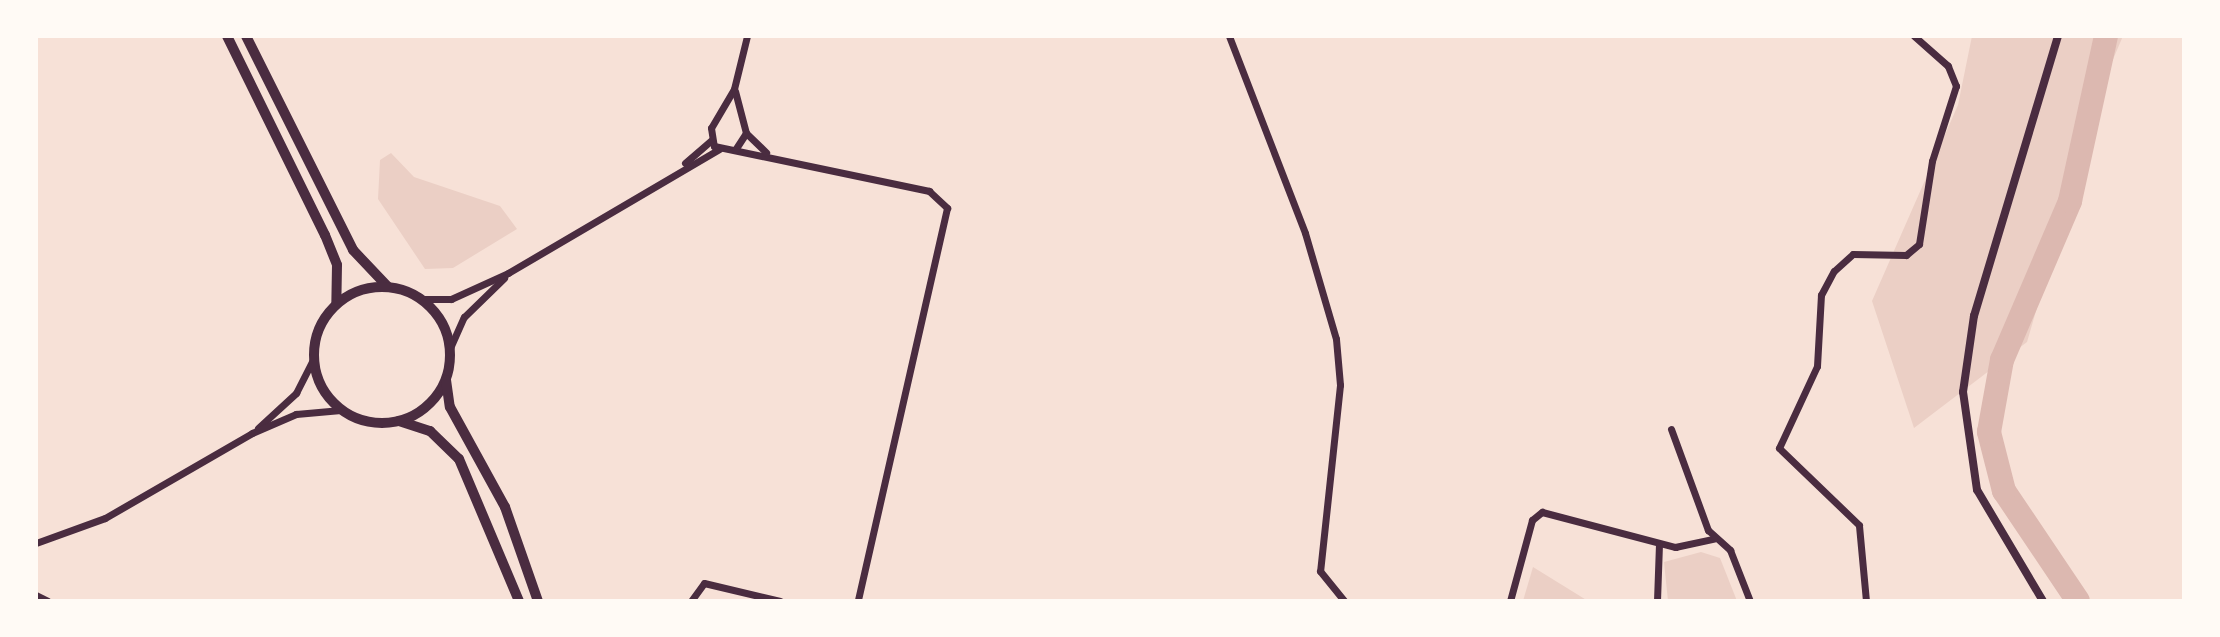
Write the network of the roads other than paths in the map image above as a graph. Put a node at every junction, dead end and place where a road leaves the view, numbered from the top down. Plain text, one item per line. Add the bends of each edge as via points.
1 (227, 36) edge
2 (246, 36) edge
3 (747, 36) edge
4 (1229, 36) edge
5 (1914, 36) edge
6 (2058, 36) edge
7 (734, 89) junction
8 (723, 116) junction
9 (739, 120) junction
10 (746, 133) junction
11 (711, 140) junction
12 (719, 149) junction
13 (735, 150) junction
14 (766, 152) junction
15 (684, 165) junction
16 (508, 273) junction
17 (388, 287) junction
18 (422, 299) junction
19 (336, 304) junction
20 (450, 348) junction
21 (313, 359) junction
22 (446, 378) junction
23 (341, 410) junction
24 (399, 421) junction
25 (1671, 429) dead end
26 (252, 433) junction
27 (1714, 539) junction
28 (36, 543) edge
29 (1659, 544) junction
30 (36, 595) edge
31 (48, 601) edge
32 (519, 601) edge
33 (538, 601) edge
34 (691, 601) edge
35 (780, 601) edge
36 (858, 601) edge
37 (1344, 601) edge
38 (1510, 601) edge
39 (1657, 601) edge
40 (1750, 601) edge
41 (1866, 601) edge
42 (2043, 601) edge

1 - 19 main road via 325,235 337,265
2 - 17 main road via 353,250
3 - 7 street
4 - 37 street via 1308,242 1336,339 1340,385 1320,571
5 - 41 street via 1948,66 1956,86 1932,161 1919,244 1906,255 1853,254 1834,271 1821,295 1817,366 1779,448 1785,462 1830,491 1859,525
6 - 42 street via 1974,316 1963,392 1977,490
7 - 8 street
7 - 9 street
8 - 9 street
8 - 11 street via 711,128
9 - 10 street
10 - 13 street
10 - 14 street
11 - 12 street
11 - 15 street
12 - 13 street
12 - 15 street
13 - 14 street
14 - 36 street via 929,191 947,208
15 - 16 street
16 - 18 street via 451,299
16 - 20 street via 464,317
17 - 18 main road
17 - 19 main road
18 - 20 main road via 441,321
19 - 21 main road via 318,329
20 - 22 main road
21 - 23 main road via 317,379
21 - 26 street via 296,393
22 - 24 main road via 435,397
22 - 33 main road via 450,407 505,507
23 - 24 main road via 369,422
23 - 26 street via 296,414
24 - 32 main road via 430,431 459,459
25 - 27 street
26 - 28 street via 105,518
27 - 29 street via 1690,547
27 - 40 street via 1733,554
29 - 38 street via 1536,514
29 - 39 street
30 - 31 street
34 - 35 street via 704,583

